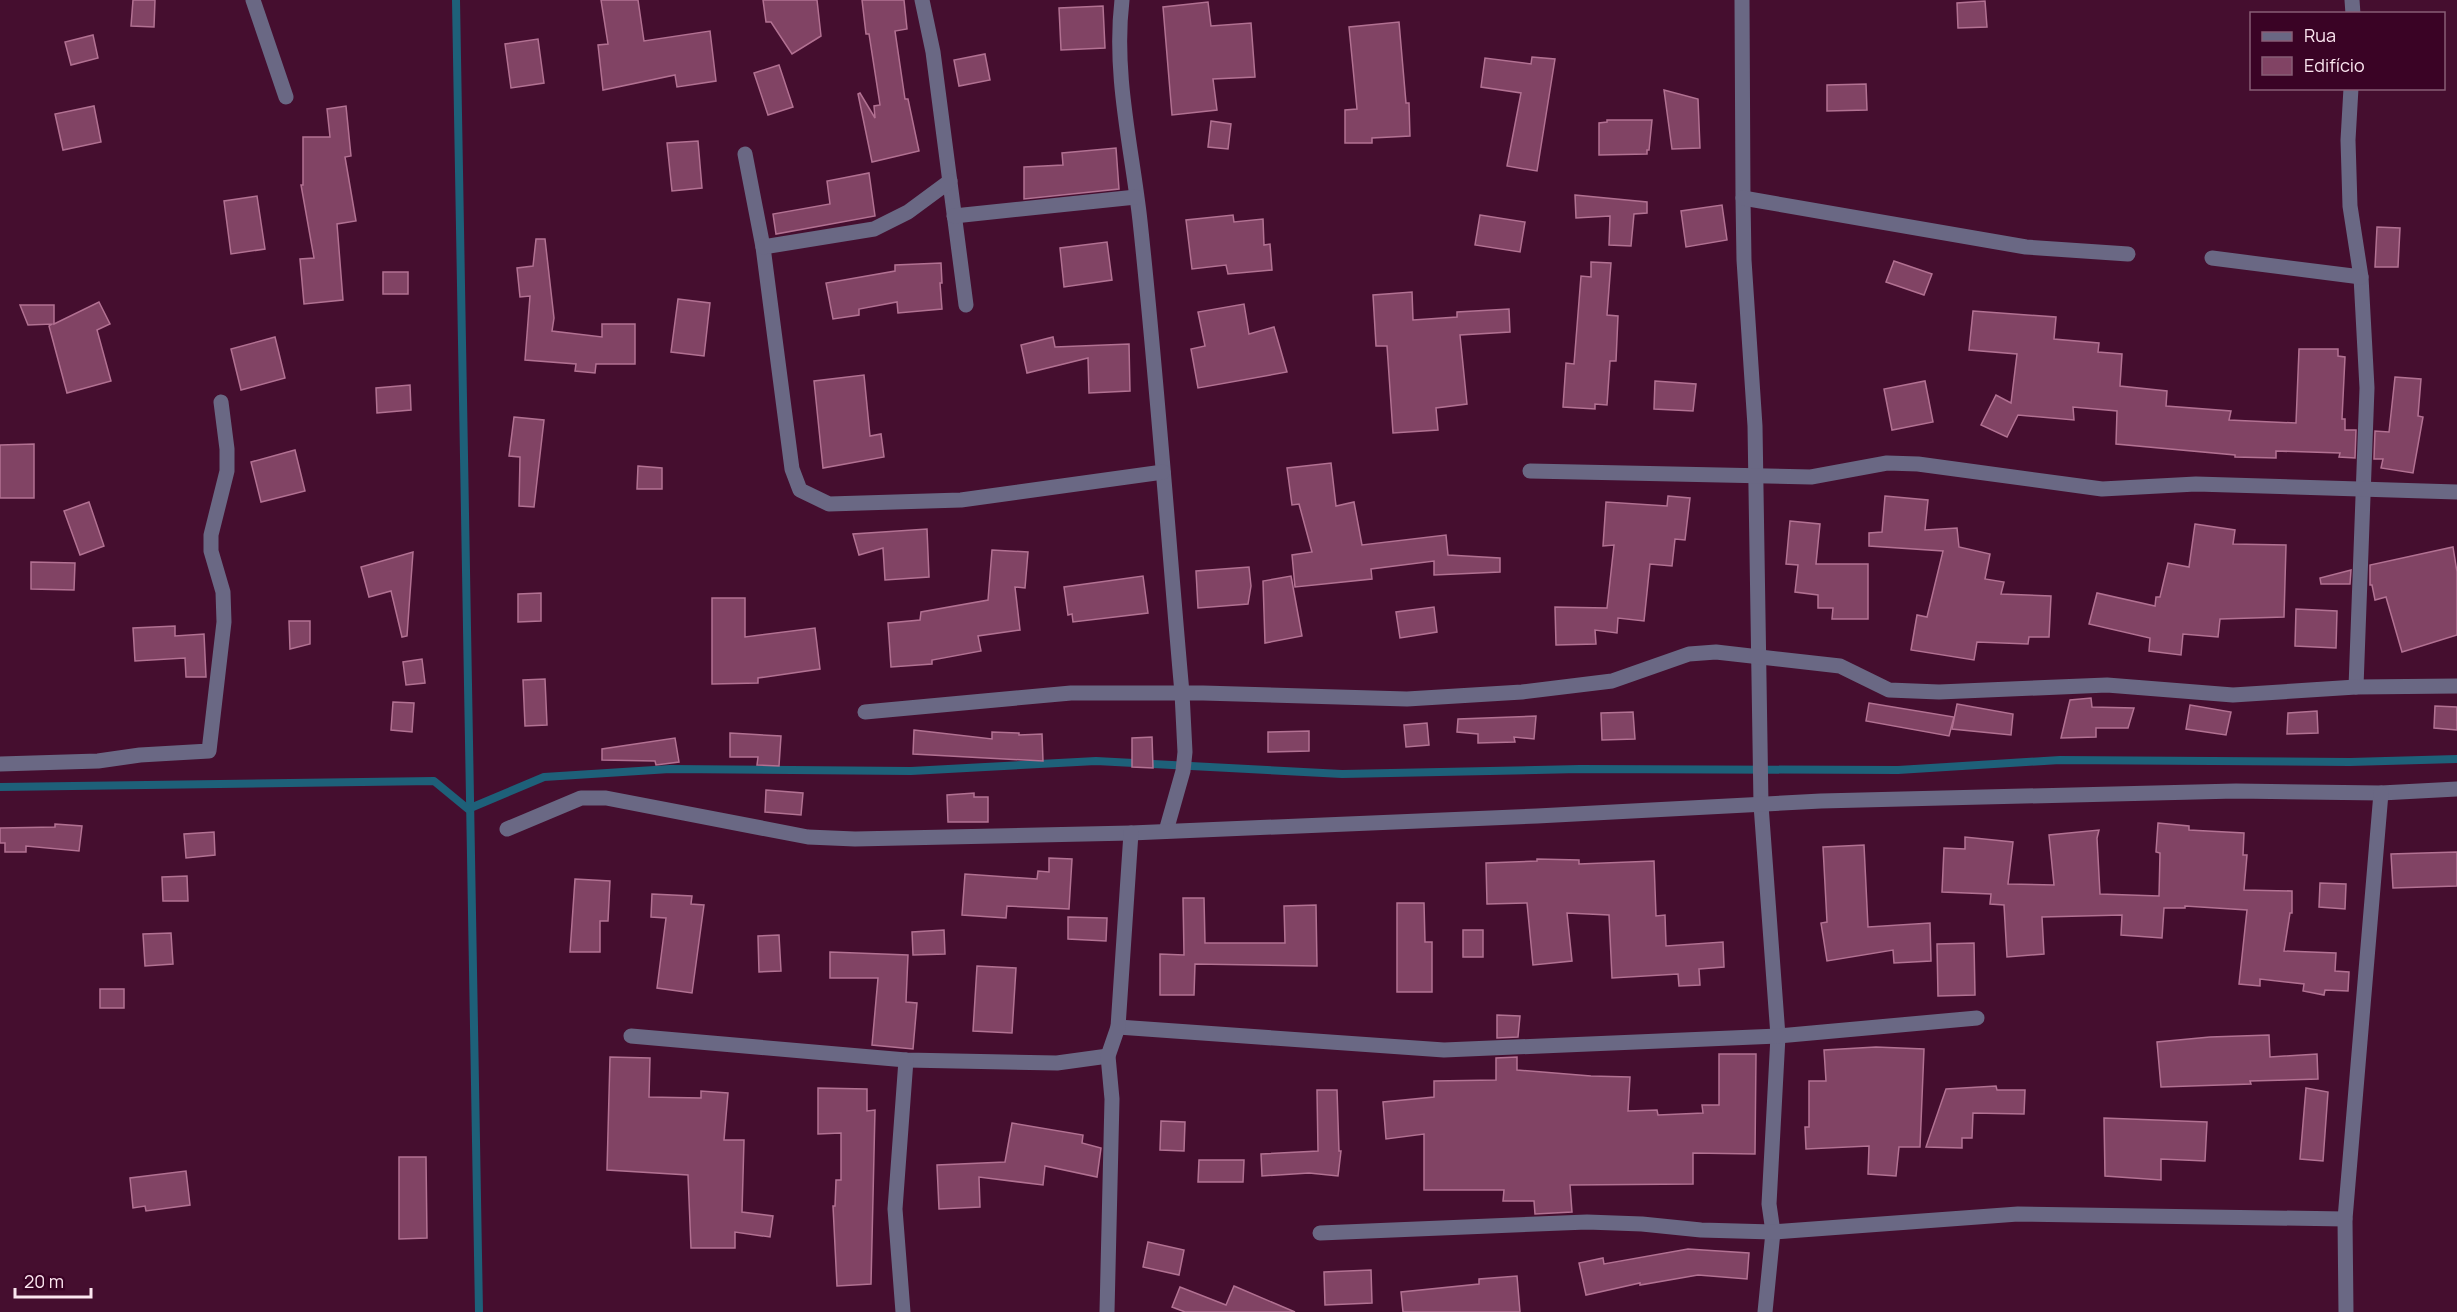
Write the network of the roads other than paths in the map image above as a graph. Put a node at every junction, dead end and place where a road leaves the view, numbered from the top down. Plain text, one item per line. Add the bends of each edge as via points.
1 (253, 0) edge
2 (922, 0) edge
3 (1122, 0) edge
4 (1742, 0) edge
5 (2351, 90) edge
6 (285, 97) dead end
7 (745, 154) dead end
8 (950, 181) junction
9 (1136, 197) junction
10 (1743, 198) junction
11 (954, 216) junction
12 (763, 247) junction
13 (2128, 254) dead end
14 (2212, 258) dead end
15 (2361, 277) junction
16 (966, 305) dead end
17 (221, 402) dead end
18 (1530, 471) dead end
19 (1163, 472) junction
20 (1755, 477) junction
21 (2363, 491) junction
22 (2457, 492) edge
23 (1758, 657) junction
24 (2457, 686) edge
25 (2356, 687) junction
26 (1182, 693) junction
27 (866, 712) dead end
28 (0, 764) edge
29 (2457, 789) edge
30 (2381, 793) junction
31 (1761, 805) junction
32 (507, 829) dead end
33 (1166, 831) junction
34 (1131, 833) junction
35 (1977, 1018) dead end
36 (1118, 1027) junction
37 (631, 1036) dead end
38 (1778, 1036) junction
39 (1108, 1056) junction
40 (906, 1060) junction
41 (2345, 1219) junction
42 (1773, 1232) junction
43 (1320, 1233) dead end
44 (903, 1312) edge
45 (1107, 1312) edge
46 (1765, 1312) edge
47 (2346, 1312) edge

1 - 6 street
2 - 8 street via 933,51
3 - 9 street via 1119,46
4 - 10 street
5 - 15 street via 2350,206
7 - 12 street
8 - 11 street
8 - 12 street via 908,212 873,229
9 - 11 street
9 - 19 street
10 - 13 street via 2026,246
10 - 20 street
11 - 16 street
12 - 19 street via 792,469 800,490 829,504 961,500
14 - 15 street
15 - 21 street via 2367,388
17 - 28 street via 227,471 211,551 223,592 224,615 209,751 98,761
18 - 20 street
19 - 26 street
20 - 21 street via 1810,477 1895,463 2102,489 2196,484
20 - 23 street
21 - 22 street
21 - 25 street
23 - 25 street via 1840,666 1889,690 1938,692 2107,685 2233,695
23 - 26 street via 1716,652 1689,654 1612,681 1407,699
23 - 31 street
24 - 25 street
26 - 27 street via 1071,693
26 - 33 street via 1183,771
29 - 30 street
30 - 31 street via 2236,791
30 - 41 street
31 - 33 street
31 - 38 street
32 - 34 street via 581,798 606,798 808,837
33 - 34 street
34 - 36 street
35 - 38 street
36 - 38 street via 1444,1050
36 - 39 street
37 - 40 street
38 - 42 street via 1769,1204
39 - 40 street via 1057,1063
39 - 45 street via 1112,1099
40 - 44 street via 895,1209
41 - 42 street via 2018,1214
41 - 47 street
42 - 43 street via 1587,1222
42 - 46 street

